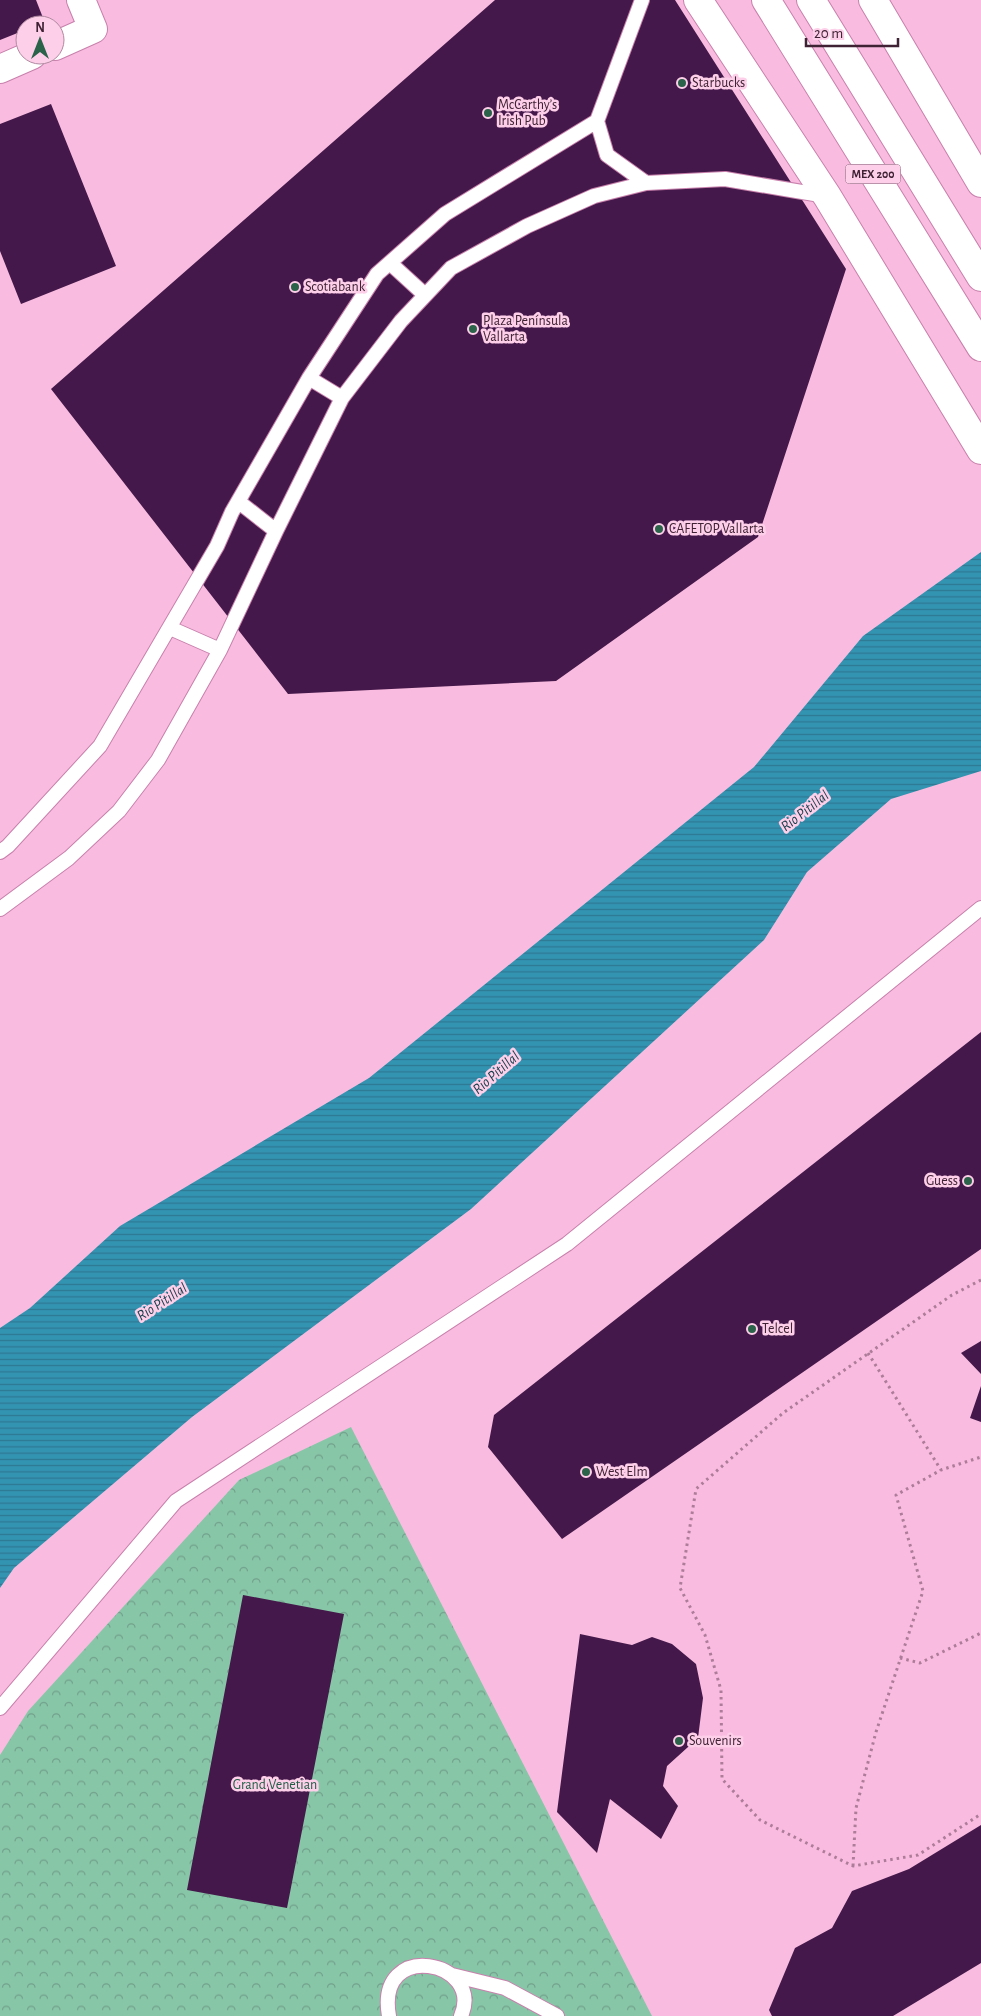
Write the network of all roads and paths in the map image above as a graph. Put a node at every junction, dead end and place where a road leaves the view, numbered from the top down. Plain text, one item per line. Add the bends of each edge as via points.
1 (81, 0) edge
2 (642, 0) edge
3 (698, 0) edge
4 (766, 0) edge
5 (811, 0) edge
6 (873, 0) edge
7 (65, 42) edge
8 (15, 62) edge
9 (0, 69) edge
10 (597, 121) junction
11 (646, 183) junction
12 (981, 183) edge
13 (827, 196) junction
14 (390, 263) junction
15 (981, 277) edge
16 (425, 295) junction
17 (981, 347) edge
18 (309, 378) junction
19 (342, 398) junction
20 (981, 450) edge
21 (239, 502) junction
22 (276, 531) junction
23 (170, 628) junction
24 (220, 650) junction
25 (0, 852) edge
26 (981, 908) edge
27 (0, 909) edge
28 (981, 1280) edge
29 (868, 1353) junction
30 (981, 1457) edge
31 (941, 1470) junction
32 (981, 1633) edge
33 (900, 1658) junction
34 (0, 1708) edge
35 (981, 1814) edge
36 (852, 1866) junction
37 (452, 1975) junction
38 (389, 2016) edge
39 (461, 2016) edge
40 (557, 2016) edge

1 - 7 main road via 93,30
2 - 10 lane
3 - 13 main road
4 - 17 main road, MEX 200
5 - 15 main road, MEX 200
6 - 12 main road
8 - 9 main road
10 - 11 lane via 607,155
10 - 14 lane via 446,214
11 - 13 lane via 725,179
11 - 16 lane via 594,196 528,226 451,268
13 - 20 main road
14 - 16 lane
14 - 18 lane via 377,274
16 - 19 lane
18 - 19 lane
18 - 21 lane
19 - 22 lane
21 - 22 lane
21 - 23 lane
22 - 24 lane
23 - 24 lane
23 - 25 lane via 100,746
24 - 27 lane via 158,760 120,811 69,858
26 - 34 lane via 567,1244 176,1501
28 - 29 path via 952,1295
29 - 31 path
29 - 36 path via 782,1413 696,1489 680,1588 705,1635 721,1690 722,1779 760,1820
30 - 31 path
31 - 33 path via 896,1495 922,1591
32 - 33 path via 920,1663
33 - 36 path via 856,1808
35 - 36 path via 918,1855
37 - 38 lane via 435,1965 418,1965 402,1972 391,1984 386,2001
37 - 39 lane via 462,1990 464,2009
37 - 40 lane via 505,1988

